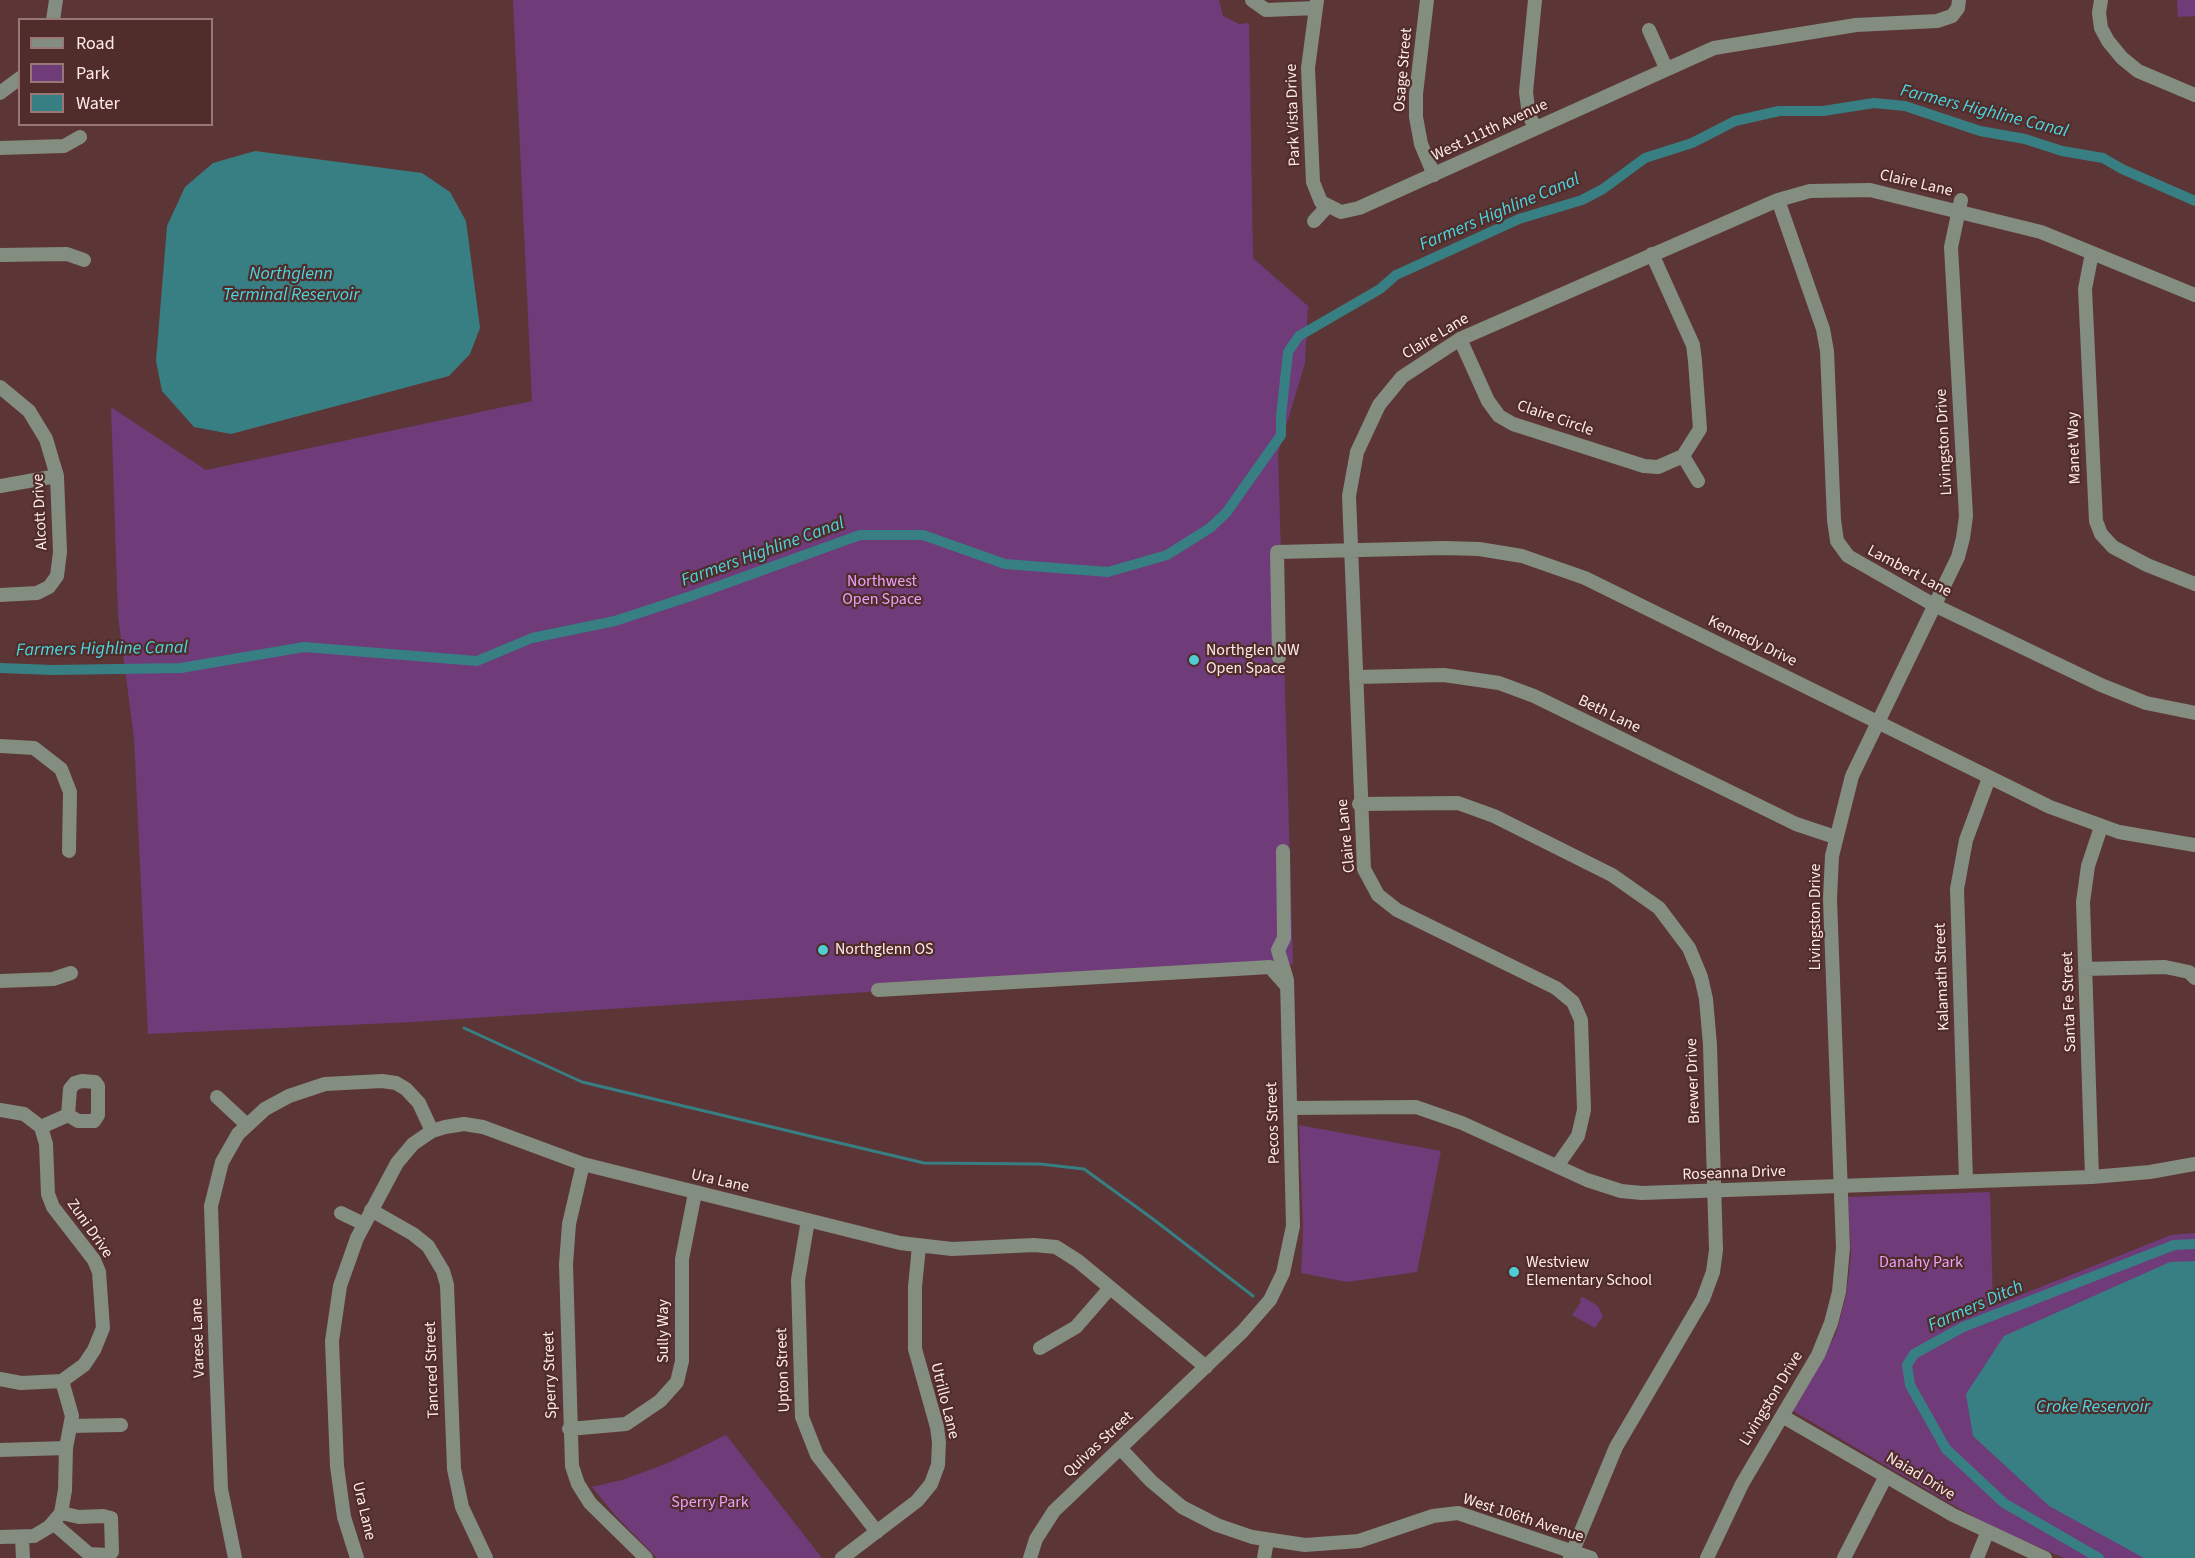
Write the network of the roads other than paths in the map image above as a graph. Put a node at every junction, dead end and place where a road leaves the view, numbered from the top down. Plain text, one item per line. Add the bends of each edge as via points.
1 (56, 0) edge
2 (1252, 0) edge
3 (1427, 0) edge
4 (1534, 0) edge
5 (1959, 0) edge
6 (2101, 0) edge
7 (1317, 4) edge
8 (53, 18) edge
9 (1649, 30) dead end
10 (1666, 68) junction
11 (18, 80) edge
12 (0, 93) edge
13 (2195, 94) edge
14 (1536, 128) junction
15 (80, 137) dead end
16 (0, 148) edge
17 (1434, 175) junction
18 (1778, 200) junction
19 (1961, 206) junction
20 (1327, 207) junction
21 (1314, 221) dead end
22 (2092, 253) junction
23 (1652, 254) junction
24 (0, 255) edge
25 (84, 260) dead end
26 (2195, 295) edge
27 (1460, 339) junction
28 (0, 387) edge
29 (1683, 456) junction
30 (57, 476) junction
31 (1698, 481) dead end
32 (0, 486) edge
33 (1351, 551) junction
34 (2195, 584) edge
35 (0, 595) edge
36 (1934, 605) junction
37 (1279, 657) dead end
38 (1356, 677) junction
39 (2195, 713) edge
40 (1877, 721) junction
41 (0, 746) edge
42 (1989, 778) junction
43 (1359, 804) junction
44 (2101, 827) junction
45 (1835, 837) junction
46 (2195, 845) edge
47 (69, 851) dead end
48 (1283, 851) dead end
49 (2085, 969) junction
50 (71, 974) dead end
51 (2195, 978) edge
52 (0, 981) edge
53 (1286, 985) junction
54 (878, 990) dead end
55 (216, 1097) dead end
56 (1291, 1108) junction
57 (0, 1110) edge
58 (68, 1115) dead end
59 (246, 1124) junction
60 (41, 1127) junction
61 (432, 1131) junction
62 (583, 1164) junction
63 (2195, 1164) edge
64 (1557, 1166) junction
65 (2092, 1177) junction
66 (1966, 1181) junction
67 (1840, 1186) junction
68 (1714, 1191) junction
69 (695, 1193) junction
70 (371, 1210) junction
71 (341, 1213) dead end
72 (808, 1220) junction
73 (364, 1224) junction
74 (919, 1246) junction
75 (1110, 1288) junction
76 (1040, 1348) dead end
77 (1206, 1367) junction
78 (0, 1379) edge
79 (62, 1381) junction
80 (1782, 1416) junction
81 (121, 1425) dead end
82 (70, 1426) junction
83 (569, 1429) junction
84 (66, 1448) junction
85 (1120, 1448) junction
86 (0, 1450) edge
87 (1886, 1476) junction
88 (877, 1532) junction
89 (1987, 1533) junction
90 (0, 1537) edge
91 (22, 1538) junction
92 (1267, 1540) junction
93 (1571, 1555) edge
94 (23, 1558) edge
95 (235, 1558) edge
96 (357, 1558) edge
97 (486, 1558) edge
98 (646, 1558) edge
99 (842, 1558) edge
100 (1030, 1558) edge
101 (1264, 1558) edge
102 (1591, 1558) edge
103 (1707, 1558) edge
104 (1844, 1558) edge
105 (1977, 1558) edge
106 (2044, 1558) edge

1 - 8 street
2 - 7 street via 1266,10
3 - 17 street, Osage Street via 1416,117 1421,144
4 - 14 street via 1526,106
5 - 10 street, West 111th Avenue via 1952,16 1937,21 1856,25 1736,42
6 - 13 street via 2102,28 2122,58 2138,71
7 - 20 street, Park Vista Drive via 1308,68 1312,182
9 - 10 street
10 - 14 street, West 111th Avenue
11 - 12 street
14 - 17 street, West 111th Avenue
15 - 16 street via 64,146
17 - 20 street, West 111th Avenue via 1350,211
18 - 19 street, Claire Lane via 1810,190 1854,188
18 - 23 street, Claire Lane
18 - 36 street, Lambert Lane via 1827,351 1838,541 1852,561
19 - 22 street, Claire Lane
19 - 36 street, Livingston Drive via 1951,247 1966,516 1958,557
20 - 21 street
22 - 26 street, Claire Lane
22 - 34 street, Manet Way via 2085,289 2096,521 2113,547
23 - 27 street, Claire Lane
23 - 29 street via 1693,345 1700,429
24 - 25 street via 67,254
27 - 29 street, Claire Circle via 1488,401 1499,416 1513,424 1644,466 1658,466
27 - 33 street, Claire Lane via 1402,377 1372,415 1350,481
28 - 30 street, Alcott Drive via 37,423
29 - 31 street
30 - 32 street
30 - 35 street, Alcott Drive via 58,587 37,593
33 - 37 street, Kennedy Drive via 1277,552
33 - 38 street, Claire Lane
33 - 40 street, Kennedy Drive via 1479,549 1536,560 1585,578
36 - 39 street, Lambert Lane via 2128,697
36 - 40 street, Livingston Drive
38 - 43 street, Claire Lane
38 - 45 street, Beth Lane via 1444,675 1498,683 1534,696 1796,824
40 - 42 street, Kennedy Drive
40 - 45 street, Livingston Drive via 1852,776
41 - 47 street via 34,748 62,769 70,792
42 - 44 street, Kennedy Drive
42 - 66 street, Kalamath Street via 1966,840 1957,889
43 - 64 street, Claire Lane via 1364,869 1382,899 1396,910 1556,988 1573,1002 1581,1020 1584,1110 1578,1136
43 - 68 street, Brewer Drive via 1444,801 1466,805 1612,875 1659,908 1689,948 1706,999
44 - 46 street, Kennedy Drive
44 - 49 street, Santa Fe Street via 2084,885
45 - 67 street, Livingston Drive via 1830,899
48 - 53 street, Pecos Street via 1284,938 1278,950
49 - 51 street via 2165,967 2189,972
49 - 65 street, Santa Fe Street
50 - 52 street via 53,979
53 - 54 street via 1270,968
53 - 56 street, Pecos Street
55 - 59 street
56 - 64 street, Roseanna Drive via 1416,1107
56 - 77 street, Pecos Street via 1293,1226 1288,1256 1270,1300
57 - 60 street via 24,1114
58 - 60 street
59 - 61 street, Varese Lane via 276,1102 307,1088 334,1082 382,1081 396,1083 411,1093
59 - 95 street, Varese Lane via 222,1161 211,1206 221,1489
60 - 79 street, Zuni Drive via 46,1144 48,1194 53,1207 94,1260 102,1282 100,1336 84,1365
61 - 62 street, Ura Lane via 454,1125 483,1127
61 - 70 street, Ura Lane via 407,1149
62 - 69 street, Ura Lane
62 - 83 street, Sperry Street via 569,1224 566,1264
63 - 65 street, Roseanna Drive
64 - 68 street, Roseanna Drive via 1621,1191
65 - 66 street, Roseanna Drive
66 - 67 street, Roseanna Drive
67 - 68 street, Roseanna Drive
67 - 80 street, Livingston Drive via 1843,1262 1836,1306 1818,1355
68 - 93 street, Brewer Drive via 1715,1262 1707,1291 1616,1448
69 - 72 street, Ura Lane
69 - 83 street, Sully Way via 682,1259 682,1361 677,1382 660,1401 626,1424
70 - 73 street, Ura Lane
70 - 97 street, Tancred Street via 420,1240 432,1251 443,1271 447,1285 454,1469 462,1507
71 - 73 street
72 - 74 street, Ura Lane
72 - 88 street, Upton Street via 798,1280 802,1417 817,1455
73 - 96 street, Ura Lane via 340,1286 332,1341 339,1487
74 - 75 street, Ura Lane via 1056,1247
74 - 88 street, Utrillo Lane via 915,1349 937,1427 940,1456 924,1494
75 - 76 street via 1076,1327
75 - 77 street, Ura Lane
77 - 85 street, Quivas Street
78 - 79 street via 21,1383
79 - 82 street via 71,1408
80 - 87 street, Naiad Drive
80 - 103 street, Livingston Drive via 1742,1484
81 - 82 street
82 - 84 street
83 - 98 street, Sperry Street via 572,1466 583,1494
84 - 86 street
84 - 91 street via 65,1490 57,1518 41,1533
85 - 92 street, West 106th Avenue via 1151,1481 1188,1510 1217,1525
85 - 100 street, Quivas Street via 1054,1511 1036,1539
87 - 89 street, Naiad Drive
87 - 104 street
88 - 99 street, Utrillo Lane
89 - 105 street
89 - 106 street, Naiad Drive
90 - 91 street
91 - 94 street
92 - 93 street, West 106th Avenue via 1305,1545 1359,1541 1433,1516 1458,1513
92 - 101 street
93 - 102 street, West 106th Avenue

